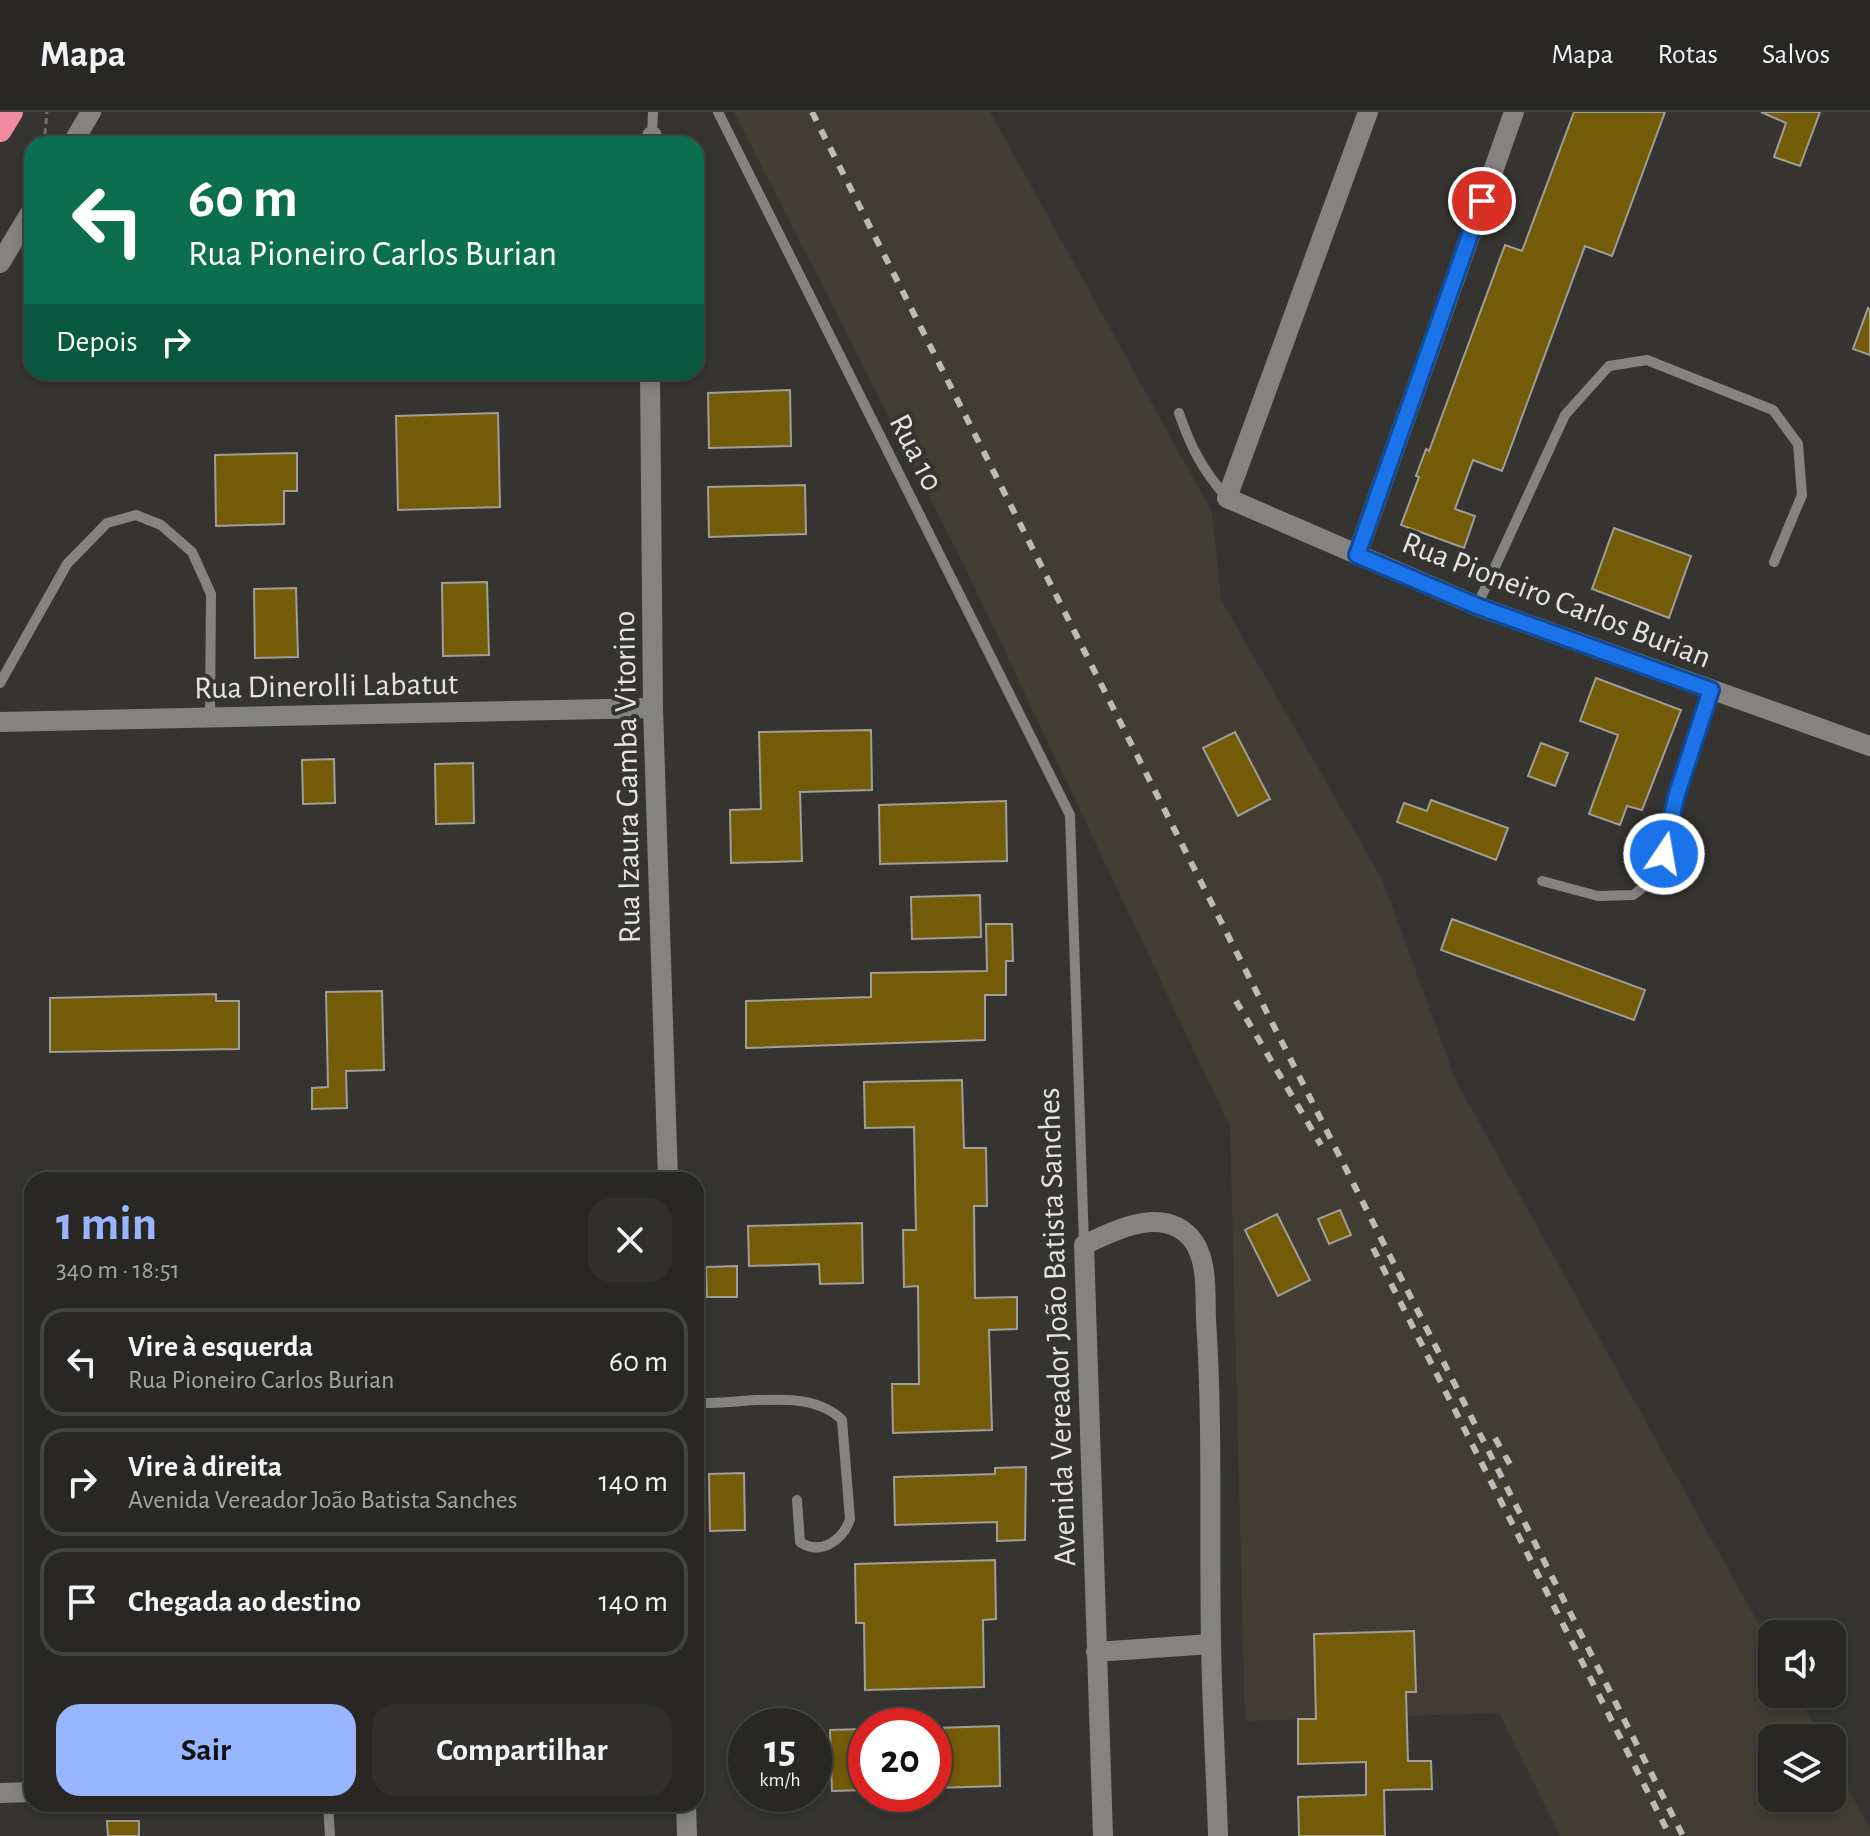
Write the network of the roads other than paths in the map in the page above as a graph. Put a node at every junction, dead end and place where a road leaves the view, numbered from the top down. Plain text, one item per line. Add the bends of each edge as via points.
1 (11, 112) edge
2 (91, 112) edge
3 (653, 112) edge
4 (718, 112) edge
5 (1368, 112) edge
6 (1514, 112) edge
7 (0, 130) edge
8 (77, 136) edge
9 (652, 136) edge
10 (24, 223) edge
11 (0, 263) edge
12 (650, 380) edge
13 (1179, 413) dead end
14 (1227, 498) junction
15 (1357, 555) junction
16 (1774, 562) dead end
17 (1477, 606) junction
18 (0, 683) edge
19 (1711, 690) junction
20 (653, 708) junction
21 (210, 718) junction
22 (0, 722) edge
23 (1870, 746) edge
24 (1070, 815) joint
25 (1542, 881) dead end
26 (668, 1172) edge
27 (1084, 1245) junction
28 (704, 1403) edge
29 (797, 1500) dead end
30 (1211, 1644) junction
31 (1096, 1652) junction
32 (24, 1792) edge
33 (0, 1793) edge
34 (328, 1812) edge
35 (686, 1812) edge
36 (330, 1836) edge
37 (687, 1836) edge
38 (1103, 1836) edge
39 (1218, 1836) edge

1 - 7 highway
2 - 8 street
3 - 9 lane
4 - 24 lane, Rua 10
5 - 14 street
6 - 15 street
10 - 11 street
12 - 20 street, Rua Izaura Gamba Vitorino
13 - 14 lane via 1206,475
14 - 15 street, Rua Pioneiro Carlos Burian
15 - 17 street, Rua Pioneiro Carlos Burian
16 - 17 lane via 1802,495 1798,444 1773,410 1647,360 1609,366 1565,415
17 - 19 street, Rua Pioneiro Carlos Burian
18 - 21 lane via 67,564 107,523 136,515 161,525 192,552 211,594
19 - 23 street, Rua Pioneiro Carlos Burian
19 - 25 lane via 1676,797 1664,854 1649,883 1633,895 1598,896
20 - 21 street, Rua Dinerolli Labatut
20 - 26 street, Rua Izaura Gamba Vitorino
21 - 22 street, Rua Dinerolli Labatut
24 - 27 lane, Avenida Vereador João Batista Sanches
27 - 30 street via 1117,1229 1147,1222 1174,1224 1193,1241 1202,1259
27 - 31 street, Avenida Vereador João Batista Sanches
28 - 29 lane via 813,1403 842,1420 850,1519 846,1531 824,1547 810,1549 800,1542
30 - 31 street
30 - 39 street
31 - 38 street, Avenida Vereador João Batista Sanches
32 - 33 street
34 - 36 lane
35 - 37 street

